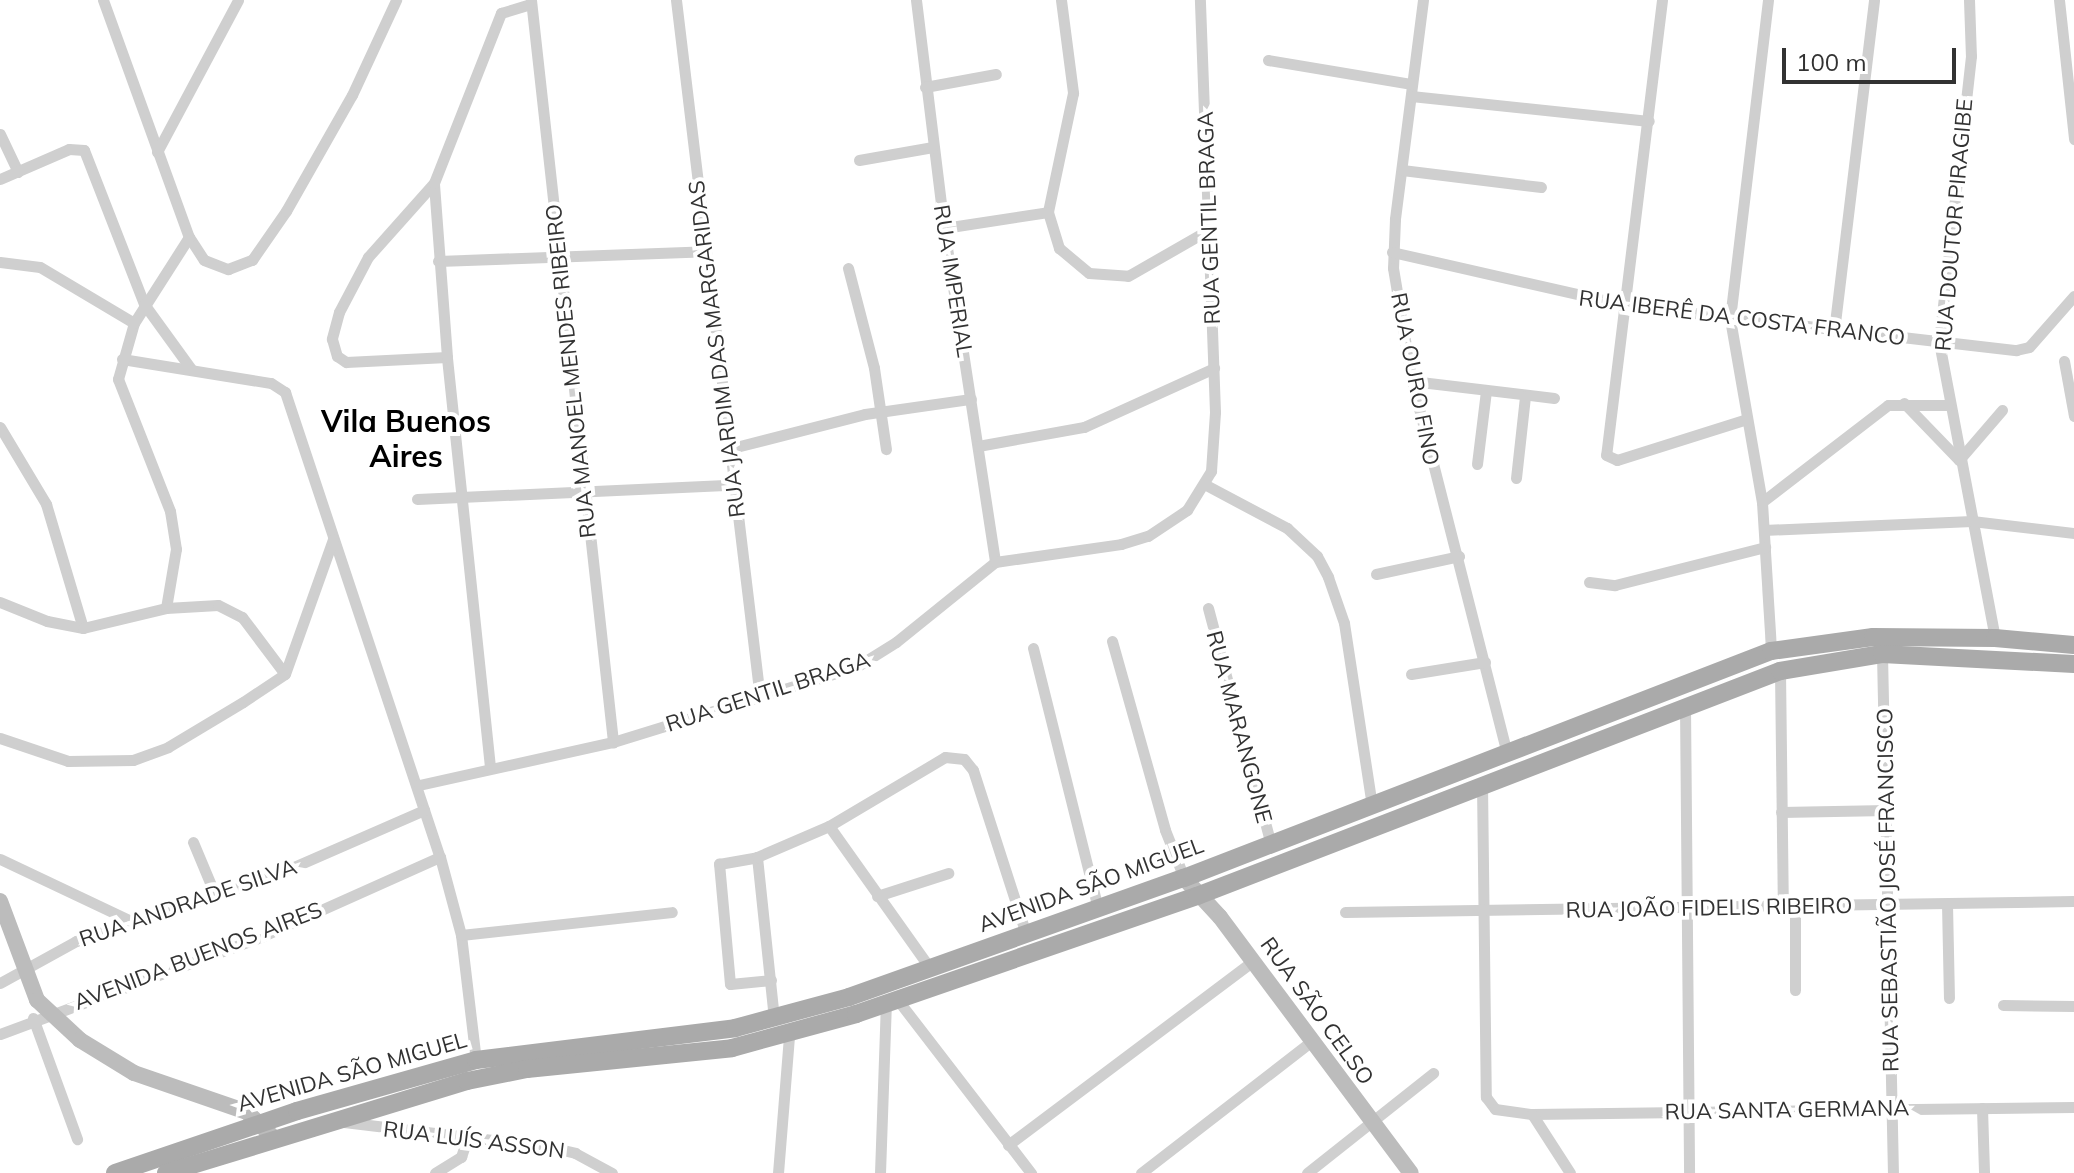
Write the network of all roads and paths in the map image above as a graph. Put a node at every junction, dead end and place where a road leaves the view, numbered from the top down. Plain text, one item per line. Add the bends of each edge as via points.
1 (103, 0) edge
2 (238, 0) edge
3 (396, 0) edge
4 (676, 0) edge
5 (916, 0) edge
6 (1061, 0) edge
7 (1200, 0) edge
8 (1423, 0) edge
9 (1662, 0) edge
10 (1768, 0) edge
11 (1874, 0) edge
12 (1969, 0) edge
13 (2059, 0) edge
14 (531, 2) edge
15 (1268, 60) dead end
16 (996, 74) dead end
17 (925, 87) junction
18 (1412, 90) junction
19 (1649, 121) junction
20 (2073, 124) edge
21 (0, 134) edge
22 (2074, 139) edge
23 (933, 147) junction
24 (157, 152) junction
25 (859, 160) dead end
26 (1402, 170) junction
27 (18, 172) junction
28 (0, 179) edge
29 (434, 183) junction
30 (1541, 187) dead end
31 (1048, 212) junction
32 (944, 228) junction
33 (1210, 229) junction
34 (189, 237) junction
35 (706, 251) junction
36 (1392, 252) junction
37 (558, 257) junction
38 (438, 261) junction
39 (0, 262) edge
40 (848, 268) dead end
41 (2074, 296) edge
42 (144, 304) junction
43 (1625, 305) junction
44 (1730, 319) junction
45 (134, 323) junction
46 (1834, 331) junction
47 (1939, 342) junction
48 (447, 357) junction
49 (122, 359) junction
50 (2064, 361) dead end
51 (1214, 368) junction
52 (191, 369) junction
53 (1412, 381) junction
54 (1486, 391) junction
55 (1525, 396) junction
56 (1554, 398) dead end
57 (971, 399) junction
58 (1904, 403) junction
59 (1947, 404) junction
60 (2002, 410) dead end
61 (880, 412) junction
62 (2074, 416) edge
63 (1744, 420) junction
64 (0, 427) edge
65 (978, 446) junction
66 (728, 449) junction
67 (886, 449) dead end
68 (1959, 460) junction
69 (1477, 464) dead end
70 (1516, 478) dead end
71 (731, 485) junction
72 (1206, 485) junction
73 (585, 492) junction
74 (462, 498) junction
75 (417, 499) dead end
76 (1762, 502) junction
77 (1972, 521) junction
78 (1764, 530) junction
79 (2074, 533) edge
80 (333, 539) junction
81 (1765, 547) junction
82 (1459, 556) junction
83 (995, 562) junction
84 (1376, 574) dead end
85 (1589, 582) dead end
86 (0, 602) edge
87 (166, 608) junction
88 (1208, 608) dead end
89 (83, 628) junction
90 (1995, 638) junction
91 (1112, 641) dead end
92 (2074, 645) edge
93 (1033, 648) dead end
94 (1771, 651) junction
95 (1882, 654) junction
96 (1485, 662) junction
97 (2074, 664) edge
98 (1780, 671) junction
99 (285, 674) junction
100 (1411, 674) dead end
101 (760, 698) junction
102 (1685, 704) junction
103 (0, 738) edge
104 (613, 742) junction
105 (1506, 750) junction
106 (490, 767) junction
107 (1482, 784) junction
108 (419, 785) junction
109 (1372, 805) junction
110 (424, 810) junction
111 (1887, 810) junction
112 (1781, 812) junction
113 (829, 826) junction
114 (193, 842) dead end
115 (1271, 845) junction
116 (440, 857) junction
117 (757, 857) junction
118 (0, 859) edge
119 (948, 873) dead end
120 (1184, 878) junction
121 (877, 896) junction
122 (1197, 896) junction
123 (216, 897) junction
124 (0, 901) edge
125 (2074, 901) edge
126 (1947, 904) junction
127 (1888, 905) junction
128 (1789, 906) junction
129 (1098, 909) junction
130 (1687, 909) junction
131 (1483, 911) junction
132 (672, 912) dead end
133 (1345, 912) dead end
134 (129, 920) junction
135 (1026, 934) junction
136 (461, 935) junction
137 (1253, 961) junction
138 (930, 968) junction
139 (24, 975) junction
140 (771, 980) junction
141 (0, 983) edge
142 (1795, 990) dead end
143 (1949, 998) dead end
144 (892, 1001) junction
145 (2003, 1005) dead end
146 (2074, 1006) edge
147 (39, 1010) junction
148 (774, 1019) junction
149 (0, 1034) edge
150 (789, 1035) junction
151 (1312, 1041) junction
152 (476, 1060) junction
153 (1433, 1073) dead end
154 (2074, 1107) edge
155 (1892, 1108) junction
156 (1982, 1108) junction
157 (1688, 1111) junction
158 (1532, 1114) junction
159 (331, 1119) junction
160 (262, 1123) junction
161 (1372, 1123) junction
162 (274, 1138) junction
163 (467, 1138) junction
164 (77, 1139) dead end
165 (1008, 1145) junction
166 (173, 1172) edge
167 (115, 1173) edge
168 (435, 1173) edge
169 (612, 1173) edge
170 (778, 1173) edge
171 (880, 1173) edge
172 (1031, 1173) edge
173 (1141, 1173) edge
174 (1307, 1173) edge
175 (1411, 1173) edge
176 (1570, 1173) edge
177 (1689, 1173) edge
178 (1893, 1173) edge
179 (1984, 1173) edge

1 - 24 street
2 - 24 street
3 - 34 street via 328,140 252,260 240,267 215,267
4 - 35 street, RUA JARDIM DAS MARGARIDAS
5 - 17 street, RUA IMPERIAL
6 - 31 street via 1073,93
7 - 33 street, RUA GENTIL BRAGA
8 - 18 street, RUA OURO FINO
9 - 19 street
10 - 44 street
11 - 46 street
12 - 47 street, RUA DOUTOR PIRAGIBE via 1971,56
13 - 20 street
14 - 29 street via 501,13
14 - 37 street, RUA MANOEL MENDES RIBEIRO
15 - 18 street
16 - 17 street
17 - 23 street, RUA IMPERIAL
18 - 19 street
18 - 26 street, RUA OURO FINO
19 - 43 street
20 - 22 street
21 - 27 street
23 - 25 street
23 - 32 street, RUA IMPERIAL
24 - 34 street
26 - 30 street
26 - 36 street, RUA OURO FINO
27 - 28 street
27 - 42 street via 69,149 88,154
29 - 38 street
29 - 48 street via 368,257 339,312 332,339 337,356 346,362
31 - 32 street
31 - 33 street via 1059,248 1075,266 1110,277 1145,269
32 - 57 street, RUA IMPERIAL
33 - 51 street, RUA GENTIL BRAGA
34 - 42 street
35 - 37 street
35 - 66 street, RUA JARDIM DAS MARGARIDAS
36 - 43 street, RUA IBERÊ DA COSTA FRANCO
36 - 53 street, RUA OURO FINO
37 - 38 street
37 - 73 street, RUA MANOEL MENDES RIBEIRO
38 - 48 street
39 - 45 street via 40,267
40 - 61 street
41 - 47 street, RUA IBERÊ DA COSTA FRANCO via 2026,348
42 - 45 street
42 - 52 street
43 - 44 street, RUA IBERÊ DA COSTA FRANCO
43 - 63 street via 1608,459
44 - 46 street, RUA IBERÊ DA COSTA FRANCO
44 - 63 street
45 - 49 street
46 - 47 street, RUA IBERÊ DA COSTA FRANCO
47 - 59 street, RUA DOUTOR PIRAGIBE
48 - 74 street
49 - 52 street
49 - 87 street via 119,389 165,492 174,531
50 - 62 street
51 - 65 street via 1084,427
51 - 72 street, RUA GENTIL BRAGA via 1214,455
52 - 80 street via 271,383 285,392
53 - 54 street
53 - 82 street, RUA OURO FINO
54 - 55 street
54 - 69 street
55 - 56 street
55 - 70 street
57 - 61 street
57 - 65 street, RUA IMPERIAL
58 - 59 street
58 - 68 street
58 - 76 street via 1883,408
59 - 68 street, RUA DOUTOR PIRAGIBE
60 - 68 street
61 - 66 street
61 - 67 street
63 - 76 street
64 - 89 street via 46,504
65 - 83 street, RUA IMPERIAL
66 - 71 street, RUA JARDIM DAS MARGARIDAS
68 - 77 street, RUA DOUTOR PIRAGIBE
71 - 73 street
71 - 101 street, RUA JARDIM DAS MARGARIDAS
72 - 83 street, RUA GENTIL BRAGA via 1180,516 1148,536
72 - 109 street via 1287,528 1305,542 1328,577 1344,623
73 - 74 street
73 - 104 street, RUA MANOEL MENDES RIBEIRO
74 - 75 street
74 - 106 street
76 - 78 street
77 - 78 street
77 - 79 street
77 - 90 street, RUA DOUTOR PIRAGIBE
78 - 81 street
80 - 99 street
80 - 108 street
81 - 85 street via 1615,585
81 - 94 street
82 - 84 street
82 - 96 street, RUA OURO FINO
83 - 101 street, RUA GENTIL BRAGA via 877,657
86 - 89 street via 47,621
87 - 89 street
87 - 99 street via 201,604 232,610
88 - 115 street, RUA MARANGONE
90 - 92 main road, AVENIDA SÃO MIGUEL
90 - 94 main road, AVENIDA SÃO MIGUEL via 1873,637
91 - 120 street
93 - 129 street
94 - 105 main road, AVENIDA SÃO MIGUEL
95 - 97 main road, AVENIDA SÃO MIGUEL
95 - 98 main road, AVENIDA SÃO MIGUEL
95 - 111 street, RUA SEBASTIÃO JOSÉ FRANCISCO
96 - 100 street
96 - 105 street, RUA OURO FINO
98 - 102 main road, AVENIDA SÃO MIGUEL
98 - 112 street
99 - 103 street via 168,747 133,760 68,761
101 - 104 street, RUA GENTIL BRAGA
102 - 107 main road, AVENIDA SÃO MIGUEL
102 - 130 street
104 - 106 street, RUA GENTIL BRAGA
105 - 109 main road, AVENIDA SÃO MIGUEL
106 - 108 street, RUA GENTIL BRAGA
107 - 122 main road, AVENIDA SÃO MIGUEL
107 - 131 street
108 - 110 street
109 - 115 main road, AVENIDA SÃO MIGUEL
110 - 116 street
110 - 123 street, RUA ANDRADE SILVA
111 - 112 street
111 - 127 street, RUA SEBASTIÃO JOSÉ FRANCISCO
112 - 128 street
113 - 117 street
113 - 121 street
113 - 135 street via 934,760 964,759 979,786
114 - 123 street
115 - 120 main road, AVENIDA SÃO MIGUEL
116 - 136 street
116 - 147 street, AVENIDA BUENOS AIRES via 263,936
117 - 140 street
117 - 140 street via 724,861 718,867 728,979 738,987
118 - 134 street
119 - 121 street
120 - 122 street, RUA SÃO CELSO
120 - 129 main road, AVENIDA SÃO MIGUEL
121 - 138 street
122 - 137 street, RUA SÃO CELSO
122 - 144 main road, AVENIDA SÃO MIGUEL
123 - 134 street, RUA ANDRADE SILVA
124 - 139 street
125 - 126 street, RUA JOÃO FIDELIS RIBEIRO
126 - 127 street, RUA JOÃO FIDELIS RIBEIRO
126 - 143 street
127 - 128 street, RUA JOÃO FIDELIS RIBEIRO
127 - 155 street, RUA SEBASTIÃO JOSÉ FRANCISCO
128 - 130 street, RUA JOÃO FIDELIS RIBEIRO
128 - 142 street
129 - 135 main road, AVENIDA SÃO MIGUEL
130 - 131 street, RUA JOÃO FIDELIS RIBEIRO
130 - 157 street
131 - 133 street, RUA JOÃO FIDELIS RIBEIRO
131 - 158 street, RUA SANTA GERMANA via 1486,1097 1501,1111
132 - 136 street
134 - 139 street, RUA ANDRADE SILVA
135 - 138 main road, AVENIDA SÃO MIGUEL
136 - 152 street
137 - 151 street, RUA SÃO CELSO
137 - 165 street
138 - 148 main road, AVENIDA SÃO MIGUEL
139 - 141 street, RUA ANDRADE SILVA
139 - 147 street
140 - 148 street
144 - 150 main road, AVENIDA SÃO MIGUEL
144 - 165 street
144 - 171 street
145 - 146 street
147 - 149 street, AVENIDA BUENOS AIRES
147 - 160 street via 134,1073 224,1102
147 - 164 street
148 - 152 main road, AVENIDA SÃO MIGUEL via 671,1038 593,1042
150 - 159 main road, AVENIDA SÃO MIGUEL via 686,1055 527,1069
150 - 170 street
151 - 161 street, RUA SÃO CELSO
151 - 173 street
152 - 160 main road, AVENIDA SÃO MIGUEL
153 - 161 street
154 - 156 street, RUA SANTA GERMANA
155 - 156 street, RUA SANTA GERMANA
155 - 157 street, RUA SANTA GERMANA
155 - 178 street, RUA SEBASTIÃO JOSÉ FRANCISCO
156 - 179 street
157 - 158 street, RUA SANTA GERMANA
157 - 177 street
158 - 176 street
159 - 162 main road, AVENIDA SÃO MIGUEL
159 - 163 street, RUA LUÍS ASSON
160 - 162 street
160 - 167 main road, AVENIDA SÃO MIGUEL
161 - 174 street
161 - 175 street, RUA SÃO CELSO
162 - 166 main road, AVENIDA SÃO MIGUEL
163 - 168 street via 461,1157
163 - 169 street, RUA LUÍS ASSON via 575,1153
165 - 172 street

